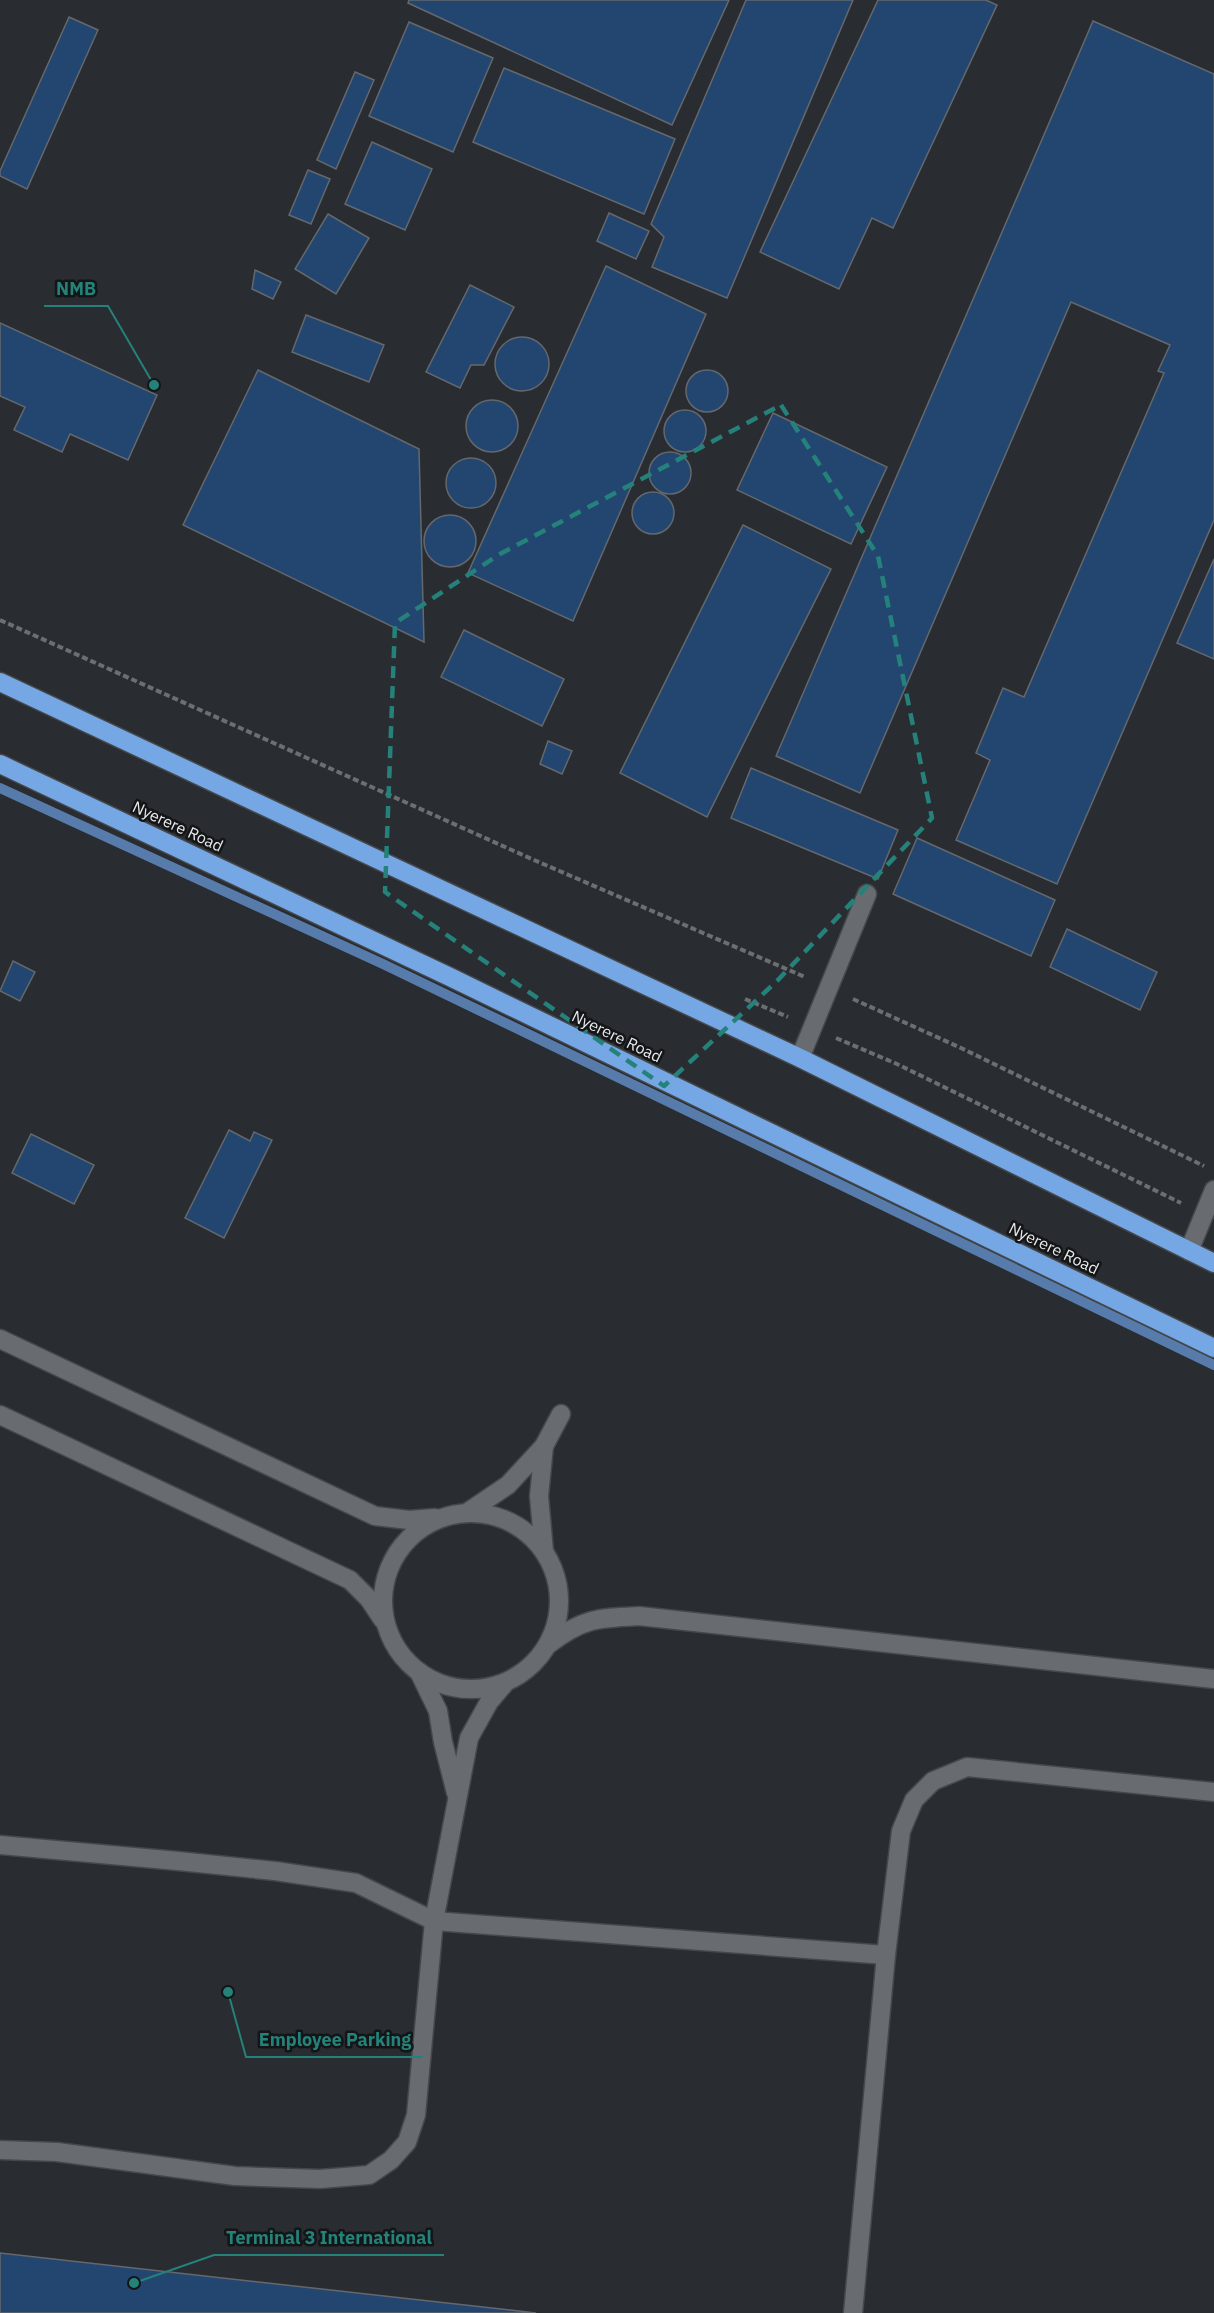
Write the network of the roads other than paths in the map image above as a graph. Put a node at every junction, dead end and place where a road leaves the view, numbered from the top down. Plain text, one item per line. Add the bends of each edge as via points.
1 (0, 682) edge
2 (0, 764) edge
3 (867, 894) dead end
4 (800, 1058) junction
5 (1214, 1190) edge
6 (1189, 1251) junction
7 (1214, 1263) edge
8 (0, 1339) edge
9 (1214, 1348) edge
10 (561, 1414) dead end
11 (0, 1415) edge
12 (544, 1446) junction
13 (468, 1512) junction
14 (440, 1517) junction
15 (544, 1551) junction
16 (386, 1624) junction
17 (549, 1644) junction
18 (419, 1672) junction
19 (1214, 1679) edge
20 (505, 1683) junction
21 (1214, 1792) edge
22 (458, 1801) junction
23 (0, 1845) edge
24 (434, 1921) junction
25 (886, 1955) junction
26 (0, 2150) edge
27 (853, 2313) edge

1 - 4 highway
2 - 9 highway, Nyerere Road via 450,977
3 - 4 street
4 - 6 highway
5 - 6 street
6 - 7 highway
8 - 14 street via 375,1516 409,1520
10 - 12 street
11 - 16 street via 350,1580
12 - 13 street via 508,1485
12 - 15 street via 539,1496
13 - 14 street
13 - 15 street via 490,1514 511,1522
14 - 16 street via 405,1542 392,1560 382,1602
15 - 17 street via 555,1573 560,1597 558,1621
16 - 18 street via 398,1651
17 - 19 street via 569,1629 596,1618 639,1616
17 - 20 street via 531,1668
18 - 20 street via 446,1686 466,1689
18 - 22 street via 438,1711
20 - 22 street via 489,1701 469,1738
21 - 25 street via 967,1767 933,1781 914,1800 901,1831
22 - 24 street
23 - 24 street via 200,1863 356,1883
24 - 25 street
24 - 26 street via 416,2115 407,2142 391,2160 369,2175 320,2179 235,2176 57,2152
25 - 27 street

